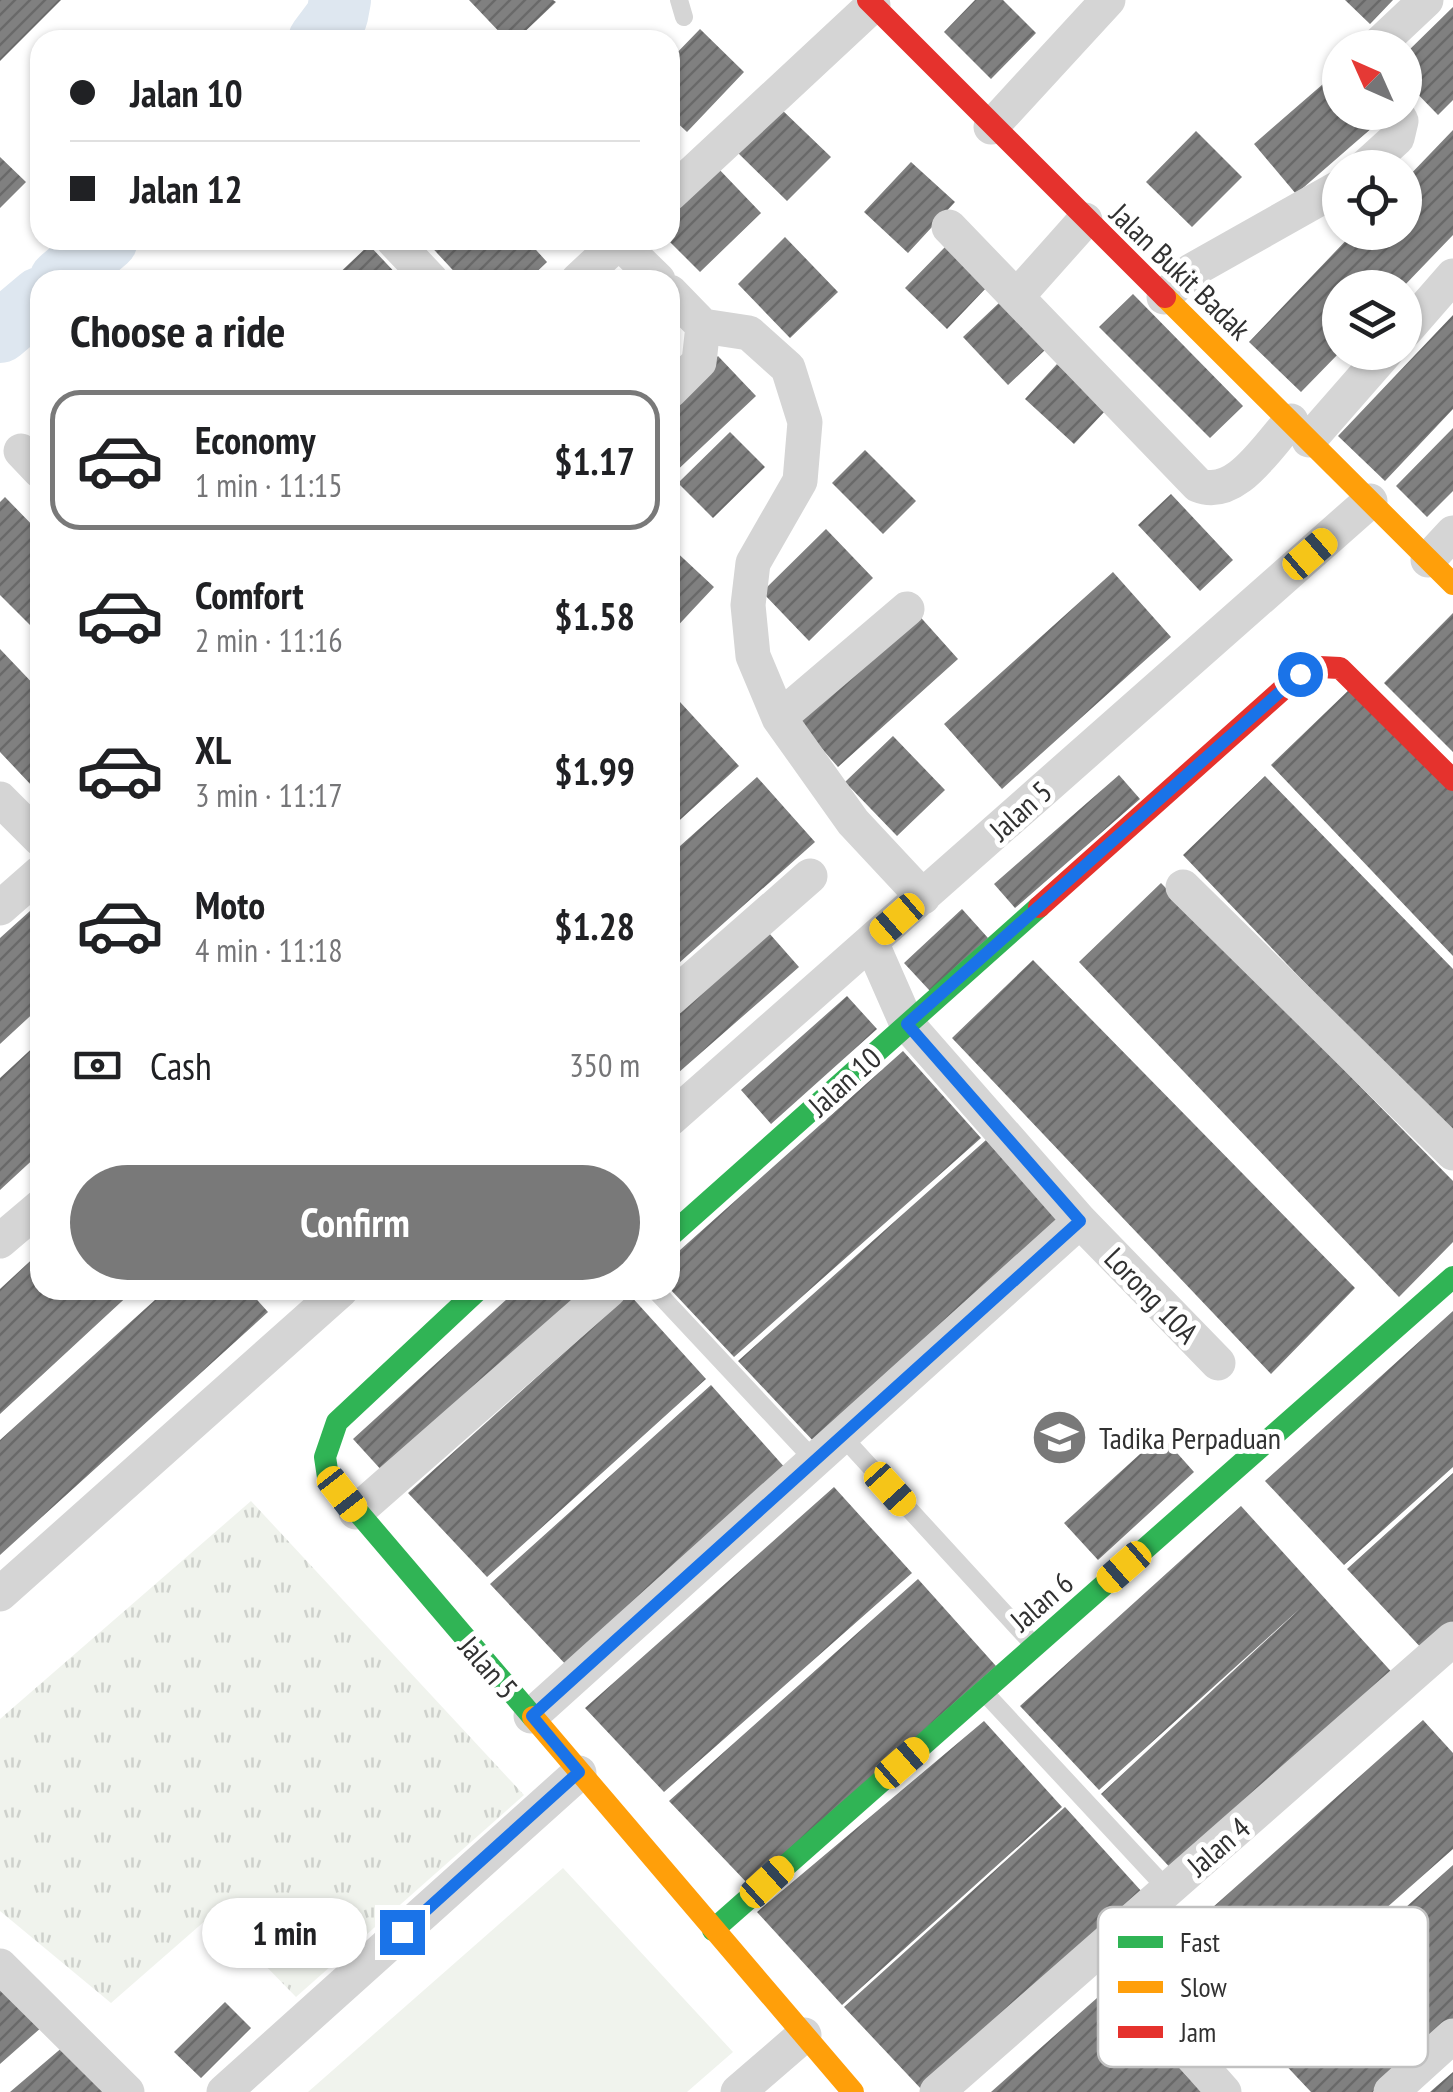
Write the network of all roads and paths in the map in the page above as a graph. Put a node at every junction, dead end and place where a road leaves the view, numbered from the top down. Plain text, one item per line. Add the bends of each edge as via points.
1 (1108, 0) edge
2 (1426, 0) edge
3 (870, 2) edge
4 (1394, 30) edge
5 (991, 126) junction
6 (1399, 130) edge
7 (1384, 150) edge
8 (680, 184) edge
9 (1322, 197) edge
10 (1085, 220) junction
11 (949, 227) dead end
12 (403, 250) edge
13 (610, 250) edge
14 (629, 250) edge
15 (422, 270) edge
16 (589, 270) edge
17 (648, 270) edge
18 (1453, 276) edge
19 (1018, 294) junction
20 (1164, 297) junction
21 (680, 302) edge
22 (1422, 311) edge
23 (703, 326) junction
24 (1366, 370) edge
25 (680, 381) edge
26 (1300, 430) junction
27 (1370, 501) junction
28 (1453, 534) edge
29 (1440, 572) edge
30 (906, 608) dead end
31 (780, 718) junction
32 (1453, 780) edge
33 (0, 799) edge
34 (30, 830) edge
35 (810, 876) dead end
36 (30, 882) edge
37 (1183, 887) dead end
38 (923, 896) junction
39 (0, 908) edge
40 (871, 942) junction
41 (680, 990) edge
42 (907, 1024) junction
43 (680, 1110) edge
44 (1453, 1153) edge
45 (30, 1215) edge
46 (1080, 1221) junction
47 (680, 1227) edge
48 (0, 1242) edge
49 (1453, 1277) edge
50 (330, 1300) edge
51 (467, 1300) edge
52 (599, 1300) edge
53 (663, 1300) edge
54 (1218, 1363) dead end
55 (842, 1436) junction
56 (815, 1461) junction
57 (356, 1512) junction
58 (0, 1594) edge
59 (1453, 1639) edge
60 (1034, 1646) junction
61 (984, 1691) junction
62 (532, 1716) junction
63 (579, 1772) junction
64 (1168, 1890) junction
65 (1148, 1907) edge
66 (713, 1930) junction
67 (1098, 1950) edge
68 (0, 1966) edge
69 (804, 2035) junction
70 (1453, 2036) edge
71 (1428, 2059) edge
72 (1202, 2067) edge
73 (1419, 2067) edge
74 (127, 2092) edge
75 (224, 2092) edge
76 (738, 2092) edge
77 (853, 2092) edge
78 (937, 2092) edge
79 (1224, 2092) edge
80 (1391, 2092) edge

1 - 5 street
2 - 4 street
3 - 5 street, Jalan Bukit Badak
3 - 8 street
5 - 10 street, Jalan Bukit Badak
6 - 7 street
9 - 20 street via 1191,271
10 - 19 street
10 - 20 street, Jalan Bukit Badak
11 - 19 street
12 - 15 street
13 - 16 street
14 - 17 street
18 - 22 street
19 - 26 street via 1198,485 1213,491 1229,486
20 - 26 street, Jalan Bukit Badak
21 - 23 street
23 - 25 street via 698,362
23 - 31 street via 750,333 788,368 805,422 800,481 753,563 748,605 753,656
24 - 26 street
26 - 27 street, Jalan Bukit Badak
27 - 29 street, Jalan Bukit Badak
27 - 38 street, Jalan 5
28 - 29 street
30 - 31 street
31 - 38 street via 853,822
32 - 42 street, Jalan 10 via 1340,668 1319,666 1300,674
33 - 34 street
35 - 41 street
36 - 39 street
37 - 44 street
38 - 40 street, Jalan 5
40 - 42 street, Lorong 10A
40 - 43 street, Jalan 5
42 - 46 street, Lorong 10A
42 - 47 street, Jalan 10
45 - 48 street
46 - 54 street, Lorong 10A
46 - 55 street
49 - 60 street, Jalan 6
50 - 58 street
51 - 57 street, Jalan 5 via 337,1422 325,1457 328,1477
52 - 57 street
53 - 56 lane
55 - 56 street
55 - 60 lane
56 - 62 street
57 - 62 street, Jalan 5
59 - 64 street, Jalan 4
60 - 61 street, Jalan 6
61 - 64 lane
61 - 66 street, Jalan 6
62 - 63 street, Jalan 5
63 - 66 street, Jalan 5
63 - 75 street
64 - 65 street, Jalan 4
66 - 69 street, Jalan 5
67 - 78 street, Jalan 4
68 - 74 street
69 - 76 street
69 - 77 street, Jalan 5
70 - 71 street
72 - 79 street
73 - 80 street

